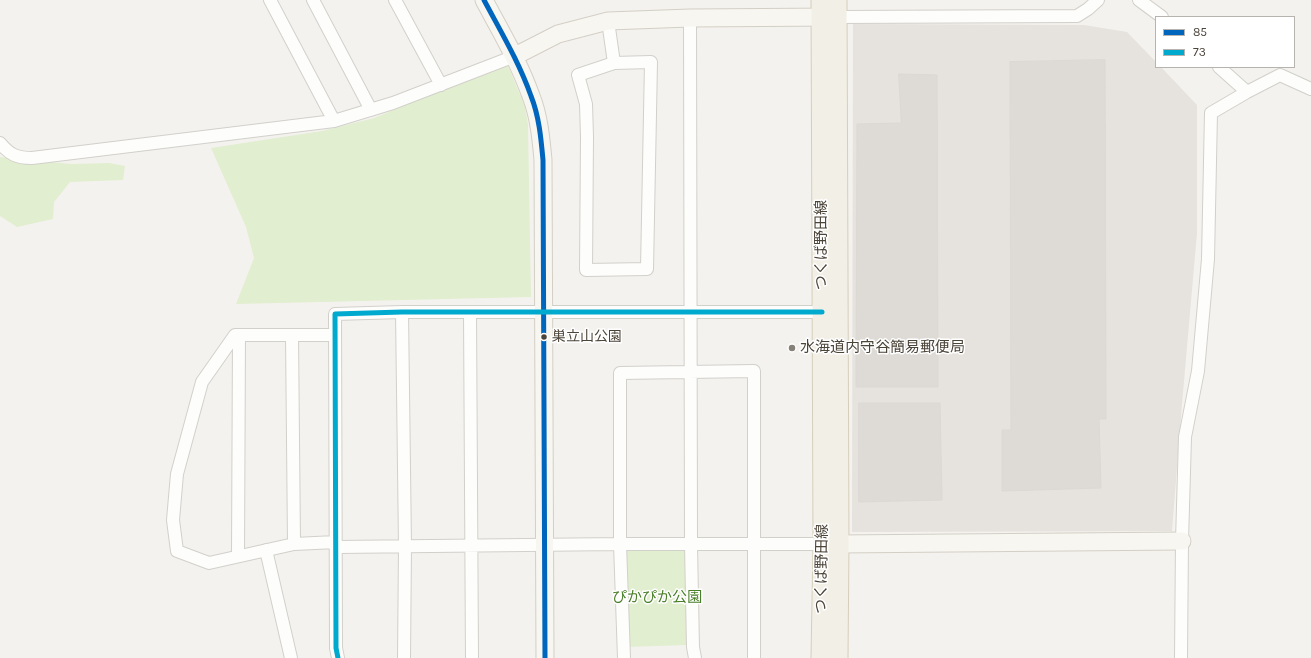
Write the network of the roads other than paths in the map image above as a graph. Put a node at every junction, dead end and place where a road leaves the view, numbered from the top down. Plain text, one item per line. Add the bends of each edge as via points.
1 (270, 0) edge
2 (313, 0) edge
3 (395, 0) edge
4 (484, 0) edge
5 (1098, 0) edge
6 (1138, 0) edge
7 (829, 9) edge
8 (1161, 16) edge
9 (690, 18) junction
10 (608, 21) junction
11 (515, 56) junction
12 (614, 64) junction
13 (1220, 68) edge
14 (442, 85) junction
15 (1311, 89) edge
16 (1247, 92) junction
17 (371, 110) junction
18 (334, 121) junction
19 (0, 143) edge
20 (690, 311) junction
21 (402, 312) junction
22 (470, 312) junction
23 (543, 312) junction
24 (822, 312) junction
25 (239, 335) junction
26 (292, 335) junction
27 (335, 335) junction
28 (690, 371) junction
29 (1182, 541) junction
30 (294, 544) junction
31 (336, 544) junction
32 (620, 544) junction
33 (831, 544) junction
34 (545, 545) junction
35 (690, 545) junction
36 (754, 545) junction
37 (471, 546) junction
38 (405, 547) junction
39 (266, 550) junction
40 (238, 556) junction
41 (291, 658) edge
42 (338, 658) edge
43 (404, 658) edge
44 (472, 658) edge
45 (545, 658) edge
46 (624, 658) edge
47 (695, 658) edge
48 (754, 658) edge
49 (821, 658) edge
50 (838, 658) edge
51 (1181, 658) edge

1 - 18 street
2 - 17 street
3 - 14 street
4 - 11 street
5 - 7 street via 1077,16
6 - 8 street
7 - 9 street
7 - 24 main road, つくば野田線
7 - 33 main road, つくば野田線
9 - 10 street
9 - 20 street
10 - 11 street via 558,34
10 - 12 street
11 - 14 street
11 - 23 street via 531,97 541,139
12 - 12 street via 651,62 647,269 586,270 586,104 578,75
13 - 16 street
14 - 17 street
15 - 16 street via 1280,75
16 - 29 street via 1211,113 1208,259 1198,371 1185,437
17 - 18 street
18 - 19 street via 32,158 19,158
20 - 23 street
20 - 24 street
20 - 28 street
21 - 22 street
21 - 27 street via 335,314
21 - 38 street
22 - 23 street
22 - 37 street
23 - 34 street
24 - 33 main road, つくば野田線
25 - 26 street
25 - 40 street
25 - 40 street via 235,335 202,382 177,474 172,520 177,551 209,563
26 - 27 street
26 - 30 street
27 - 31 street
28 - 32 street via 620,373
28 - 35 street
28 - 36 street via 754,371
29 - 33 street
29 - 51 street
30 - 31 street
30 - 39 street
31 - 38 street
31 - 42 street
32 - 34 street
32 - 35 street
32 - 46 street
33 - 36 street
33 - 49 main road, つくば野田線
33 - 50 main road, つくば野田線
34 - 37 street
34 - 45 street
35 - 36 street
35 - 47 street
36 - 48 street
37 - 38 street
37 - 44 street
38 - 43 street
39 - 40 street
39 - 41 street

